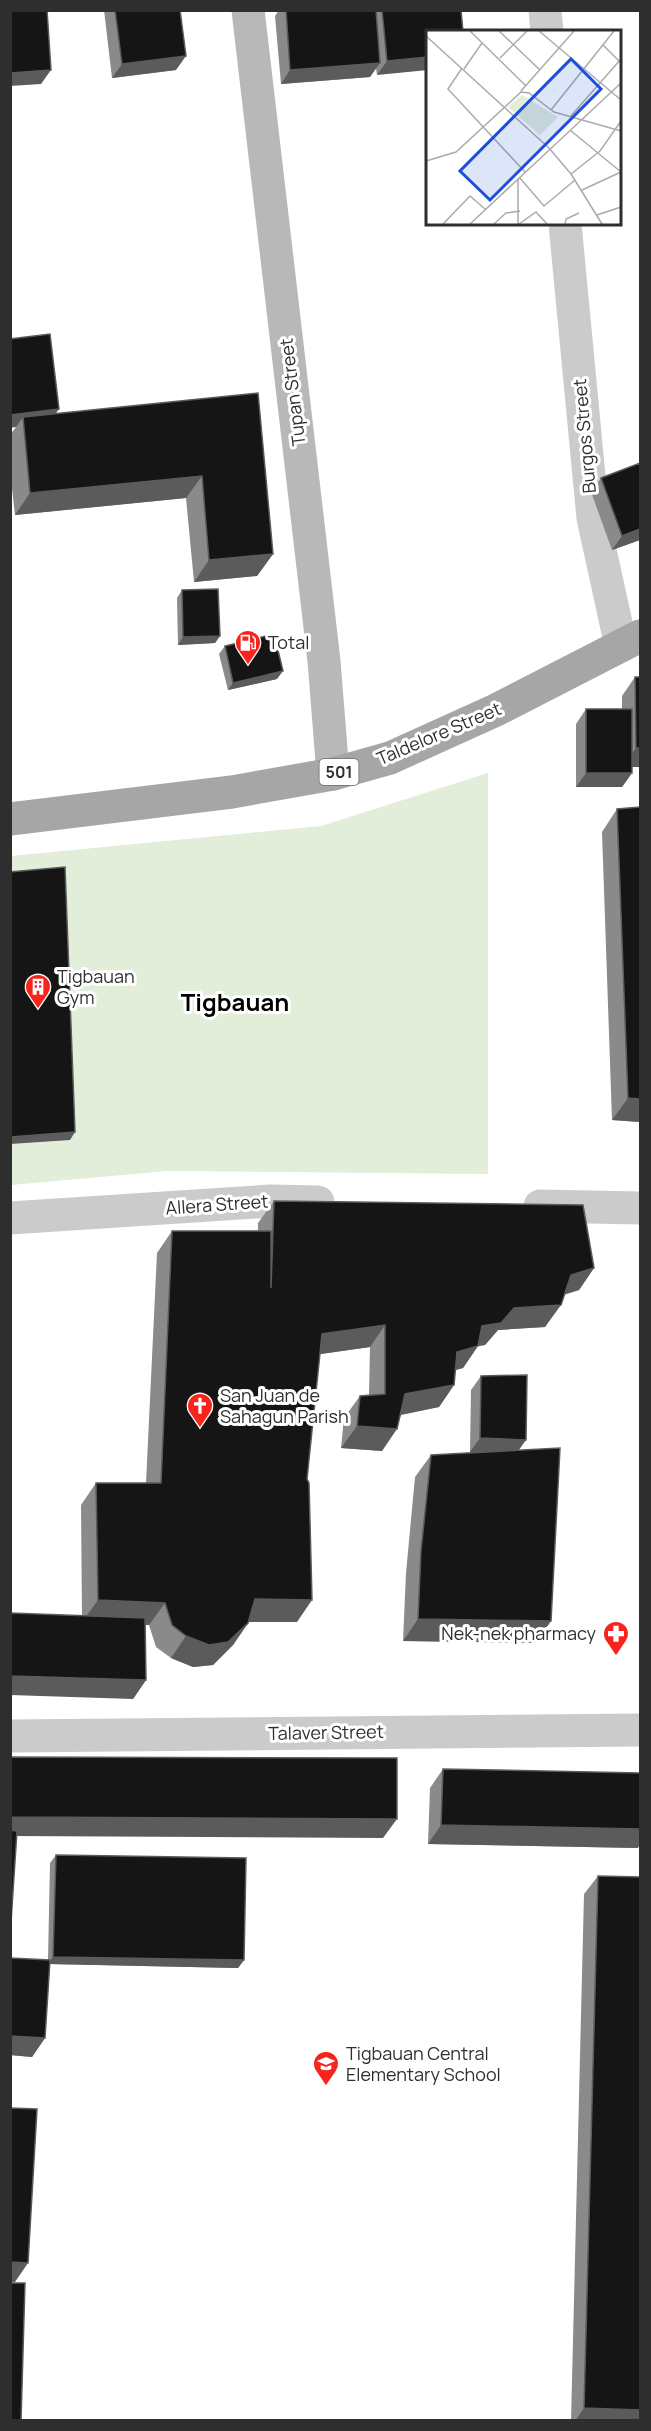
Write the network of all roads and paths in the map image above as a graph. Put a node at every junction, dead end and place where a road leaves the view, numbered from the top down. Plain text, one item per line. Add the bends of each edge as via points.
1 (248, 10) edge
2 (545, 10) edge
3 (547, 30) edge
4 (565, 225) edge
5 (631, 641) edge
6 (333, 774) junction
7 (10, 819) edge
8 (352, 1203) edge
9 (515, 1206) edge
10 (640, 1208) edge
11 (10, 1218) edge
12 (640, 1730) edge
13 (10, 1736) edge

1 - 6 main road, Tupan Street via 324,661
2 - 3 street
4 - 5 street, Burgos Street via 593,518
5 - 6 main road, Taldelore Street / 501 via 510,704 390,758
6 - 7 main road, Taldelore Street / 501 via 232,792
8 - 11 street, Allera Street via 271,1201
9 - 10 street
12 - 13 street, Talaver Street

